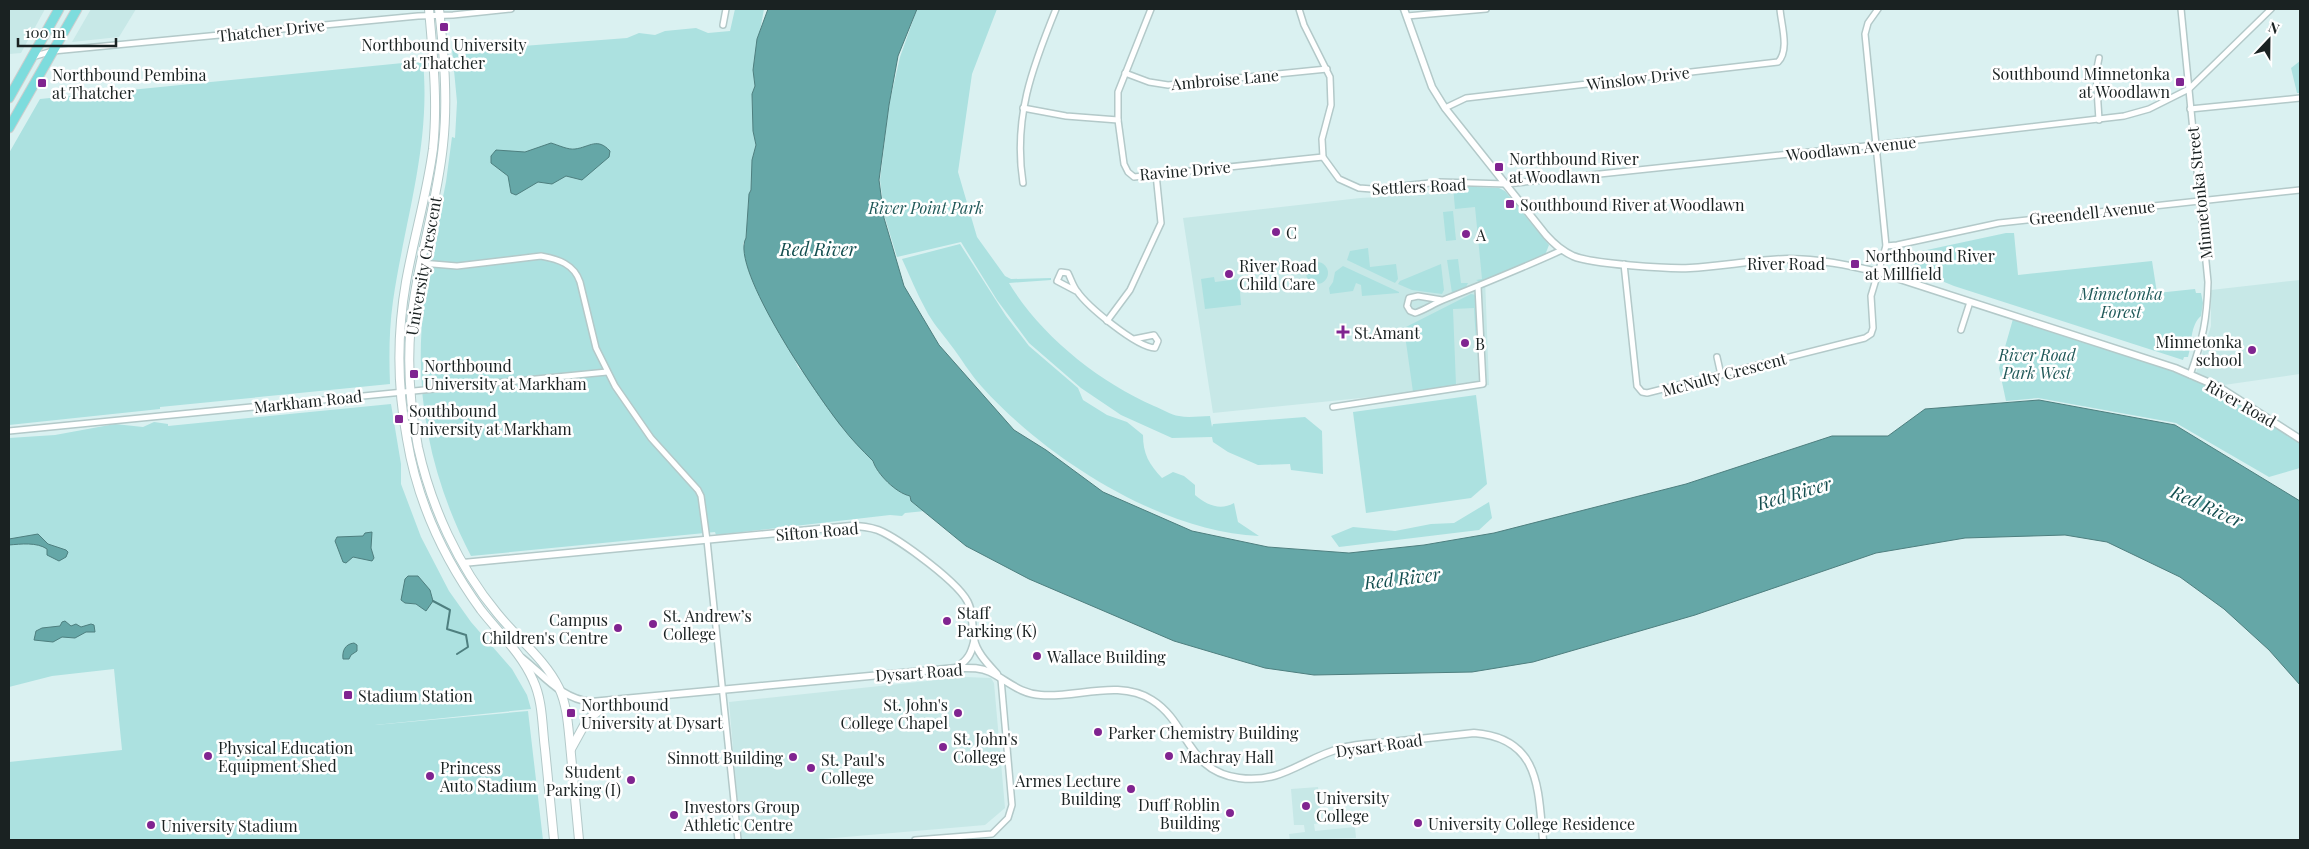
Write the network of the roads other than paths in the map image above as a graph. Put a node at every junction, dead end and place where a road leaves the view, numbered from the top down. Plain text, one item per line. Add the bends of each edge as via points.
1 (59, 9) edge
2 (78, 9) edge
3 (511, 9) edge
4 (726, 9) edge
5 (1056, 9) edge
6 (1151, 9) edge
7 (1298, 9) edge
8 (1404, 9) edge
9 (1486, 9) edge
10 (1780, 9) edge
11 (1878, 9) edge
12 (2180, 9) edge
13 (2271, 9) edge
14 (429, 12) edge
15 (439, 12) edge
16 (1407, 16) junction
17 (722, 25) dead end
18 (53, 51) junction
19 (32, 56) junction
20 (2099, 58) dead end
21 (1327, 69) junction
22 (1126, 73) junction
23 (2189, 89) junction
24 (9, 98) edge
25 (2300, 98) edge
26 (1023, 108) junction
27 (1445, 108) junction
28 (2190, 109) junction
29 (1118, 120) junction
30 (2099, 120) junction
31 (9, 128) edge
32 (1875, 146) junction
33 (1323, 157) junction
34 (1156, 174) junction
35 (1023, 183) dead end
36 (1506, 184) junction
37 (2300, 190) edge
38 (2200, 201) junction
39 (1886, 246) junction
40 (1562, 250) junction
41 (421, 262) junction
42 (1624, 264) junction
43 (1878, 272) junction
44 (1478, 287) junction
45 (1076, 291) dead end
46 (1442, 300) junction
47 (1970, 302) junction
48 (1107, 320) junction
49 (1961, 330) dead end
50 (1134, 339) dead end
51 (1717, 357) dead end
52 (607, 372) junction
53 (2190, 374) junction
54 (1721, 375) junction
55 (410, 391) junction
56 (400, 392) junction
57 (1333, 406) dead end
58 (9, 431) edge
59 (2300, 439) edge
60 (705, 541) junction
61 (463, 563) junction
62 (974, 642) junction
63 (522, 658) junction
64 (956, 668) junction
65 (1001, 679) junction
66 (560, 691) junction
67 (723, 691) junction
68 (610, 702) junction
69 (570, 751) junction
70 (554, 840) edge
71 (579, 840) edge
72 (738, 840) edge
73 (915, 840) edge
74 (1543, 840) edge

1 - 19 main road
2 - 18 main road
3 - 15 street, Thatcher Drive
4 - 17 street
5 - 26 street via 1034,64
6 - 22 street, Ravine Drive
7 - 21 street
8 - 16 street, River Road
9 - 16 street
10 - 27 street, Winslow Drive via 1784,49 1778,62 1466,98
11 - 32 street via 1865,34
12 - 23 street, Minnetonka Street
13 - 23 street, Woodlawn Avenue
14 - 15 street, Thatcher Drive
14 - 18 street, Thatcher Drive
14 - 56 main road, University Crescent via 436,90 434,134 402,311
15 - 41 main road, University Crescent via 446,85 445,127
16 - 27 street, River Road via 1432,88
18 - 19 street, Thatcher Drive
18 - 31 main road
19 - 24 main road
20 - 30 street via 2096,73
21 - 22 street, Ambroise Lane via 1177,85 1149,82
21 - 33 street via 1332,93 1322,139
22 - 29 street, Ravine Drive via 1117,98
23 - 28 street, Minnetonka Street
23 - 30 street, Woodlawn Avenue via 2149,109
25 - 28 street
26 - 29 street via 1066,116
26 - 35 street via 1020,163
27 - 36 street, River Road
28 - 38 street, Minnetonka Street
29 - 34 street, Ravine Drive via 1128,172 1134,177
30 - 32 street, Woodlawn Avenue
32 - 36 street, Woodlawn Avenue
32 - 39 street
33 - 34 street, Ravine Drive
33 - 36 street, Settlers Road via 1339,179 1359,188 1454,182
34 - 48 street via 1161,223 1130,290
36 - 40 street, River Road
37 - 38 street, Greendell Avenue
38 - 39 street, Greendell Avenue via 1999,223
38 - 53 street, Minnetonka Street via 2208,282 2207,319
39 - 43 street, McNulty Crescent
40 - 42 street, River Road via 1583,259
40 - 44 street
41 - 52 street via 457,266 541,256 570,266 580,282 593,338
41 - 55 main road, University Crescent via 410,334
42 - 43 street, River Road via 1688,268 1764,260 1812,260
42 - 54 street, McNulty Crescent via 1639,389 1652,393
43 - 47 street, River Road
43 - 54 street, McNulty Crescent via 1871,296 1873,328 1865,338
44 - 46 street
44 - 57 street via 1483,384
45 - 48 street
46 - 46 street via 1418,296 1409,298 1407,306 1415,313
47 - 49 street
47 - 53 street, River Road
48 - 50 street
51 - 54 street
52 - 55 street, Markham Road
52 - 60 street via 643,429 702,496
53 - 59 street, River Road via 2248,404
55 - 56 street, Markham Road
55 - 61 main road, University Crescent via 427,480
56 - 58 street, Markham Road
56 - 63 main road, University Crescent via 412,464 442,546 482,611
60 - 61 street, Sifton Road
60 - 62 street, Sifton Road via 851,526 878,530 951,581 965,596
60 - 67 street
61 - 66 main road, University Crescent via 496,613 549,672
62 - 64 street via 971,654
62 - 65 street, Sifton Road
63 - 66 street, Dysart Road
63 - 70 main road, University Crescent via 540,700
64 - 65 street, Dysart Road via 979,668
64 - 67 street, Dysart Road
65 - 73 street via 1012,805 1008,818 992,834
65 - 74 street, Dysart Road via 1019,690 1039,695 1134,691 1166,710 1187,743 1210,768 1238,778 1279,776 1322,754 1344,747 1491,734 1518,748 1536,777
66 - 68 street, Dysart Road via 582,701
66 - 69 main road, University Crescent via 566,708
67 - 68 street, Dysart Road
67 - 72 street
68 - 69 main road via 587,720
69 - 71 main road, University Crescent

